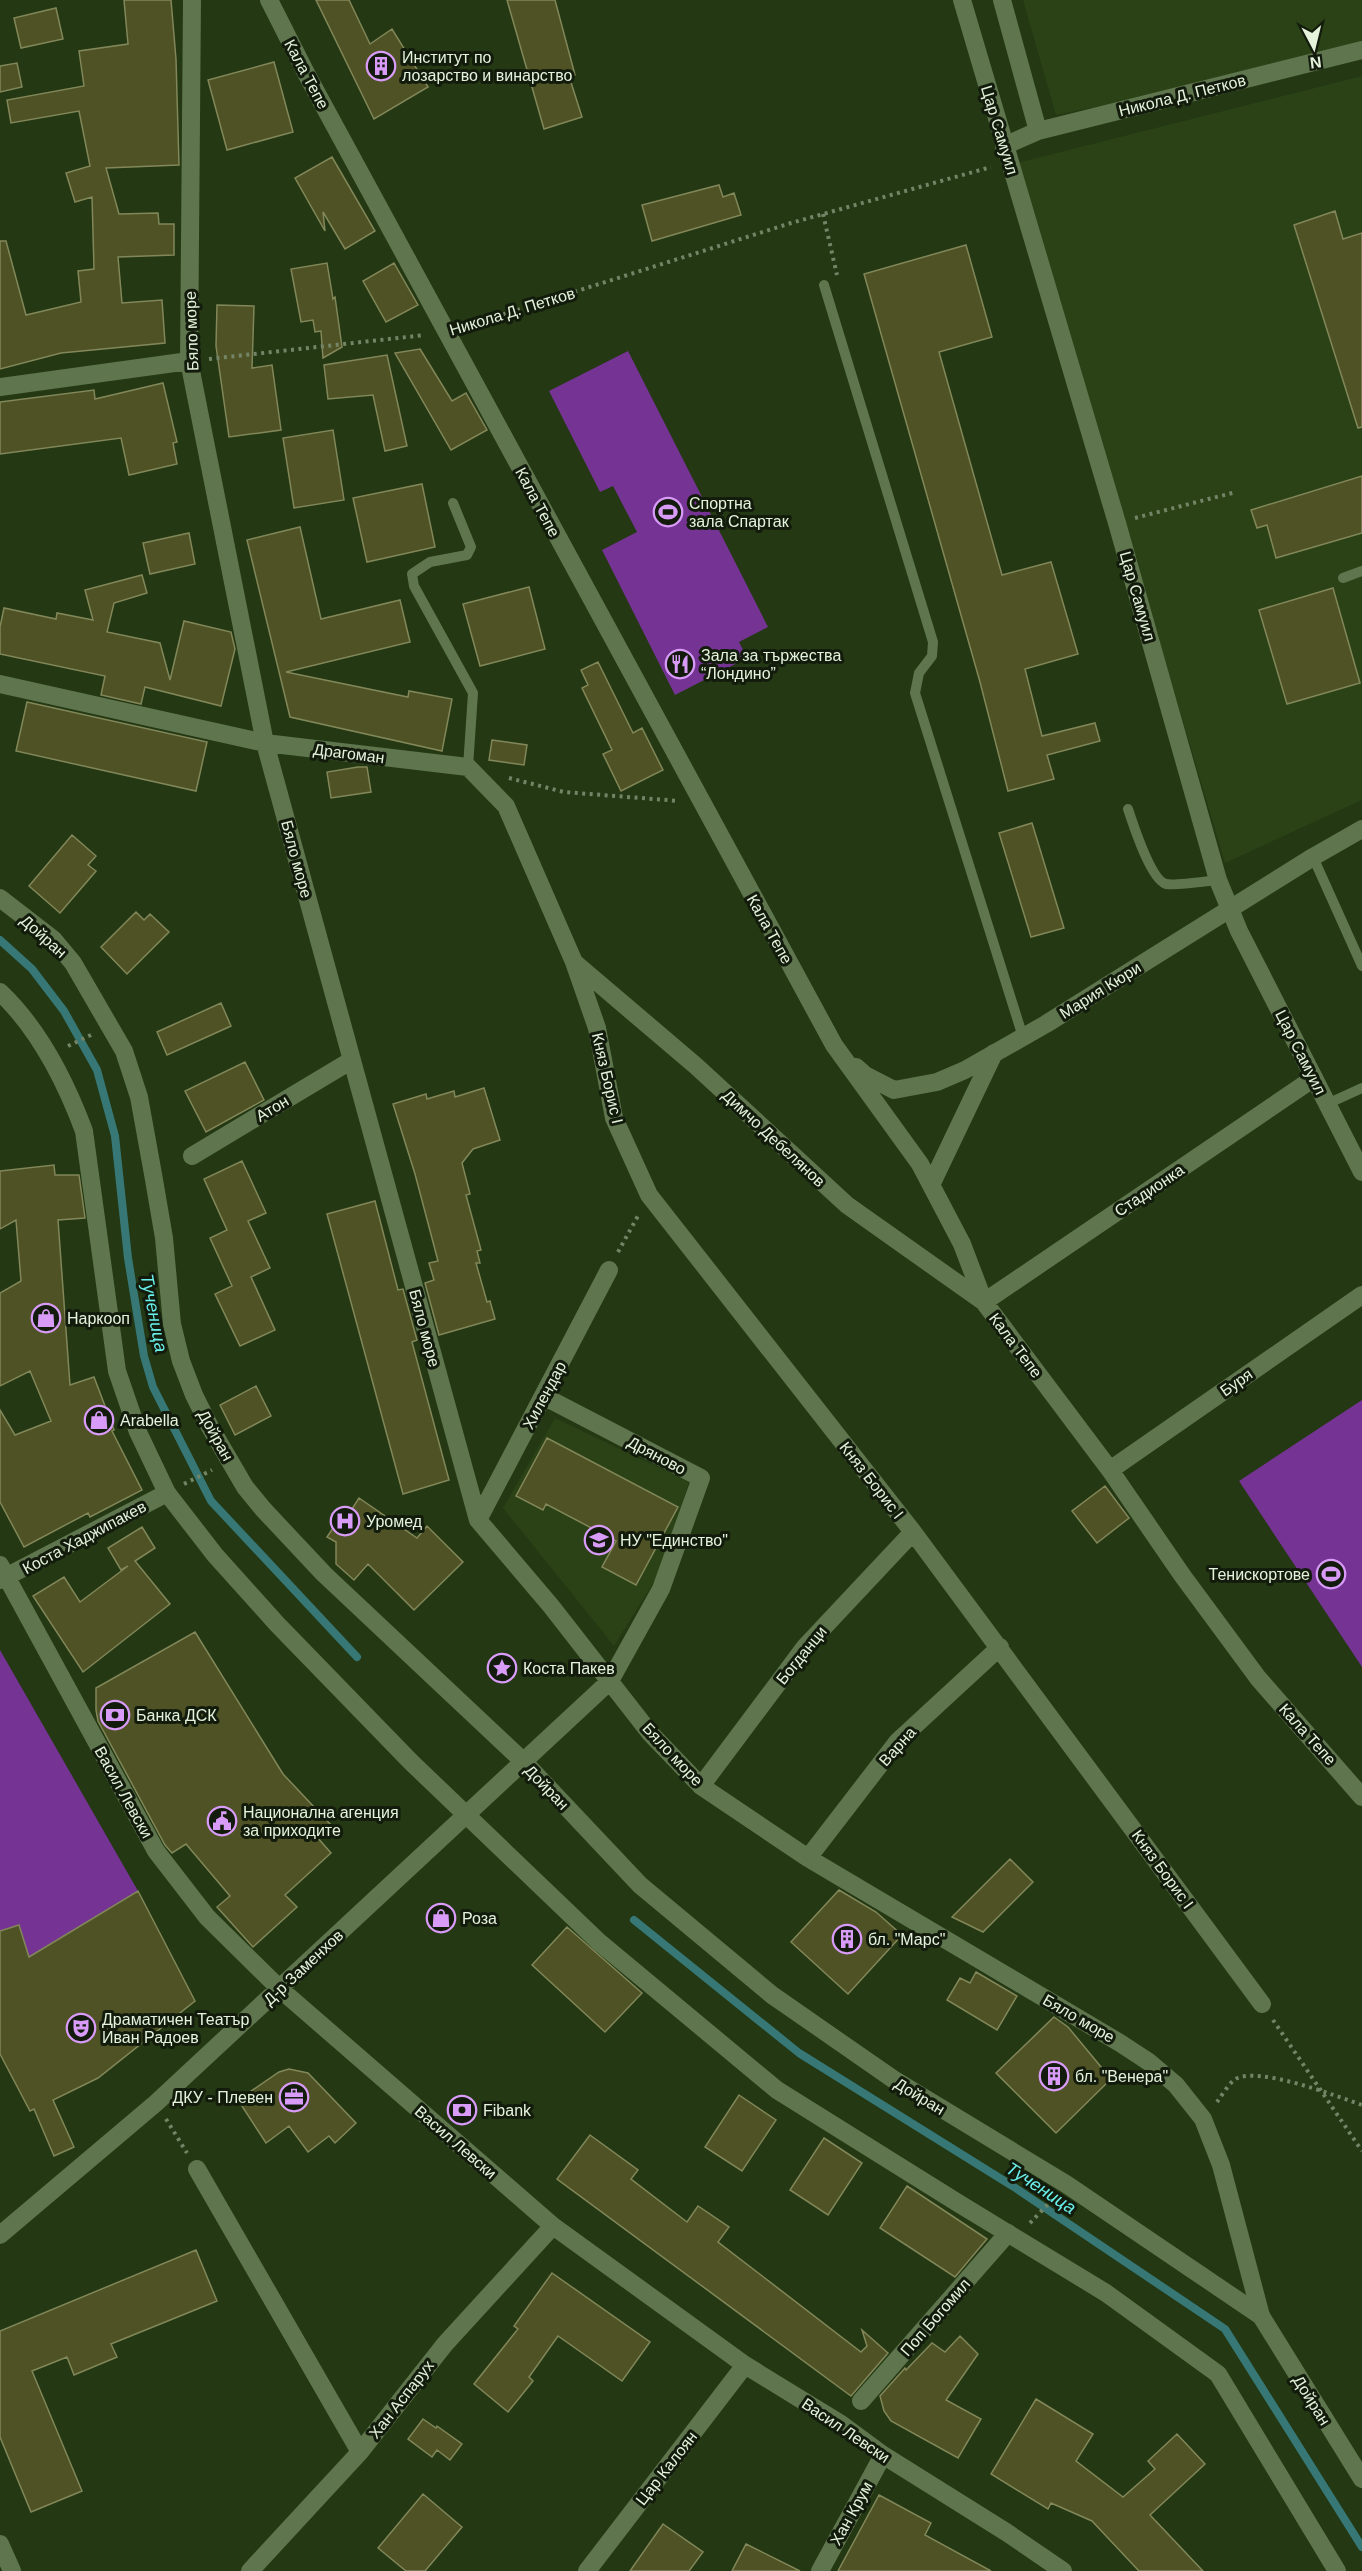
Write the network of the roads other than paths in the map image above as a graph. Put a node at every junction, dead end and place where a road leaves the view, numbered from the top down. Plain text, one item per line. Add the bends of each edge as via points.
1 (192, 0) edge
2 (269, 0) edge
3 (962, 0) edge
4 (1002, 0) edge
5 (1362, 50) edge
6 (1038, 131) junction
7 (1006, 154) junction
8 (824, 285) road end
9 (189, 361) junction
10 (0, 387) edge
11 (453, 503) dead end
12 (1362, 571) edge
13 (1343, 578) dead end
14 (0, 684) edge
15 (265, 743) junction
16 (468, 767) junction
17 (1128, 809) dead end
18 (1362, 829) edge
19 (1313, 857) junction
20 (1218, 880) junction
21 (0, 898) edge
22 (1230, 909) junction
23 (574, 962) junction
24 (1362, 966) edge
25 (0, 992) edge
26 (1023, 1037) junction
27 (834, 1045) junction
28 (994, 1053) junction
29 (352, 1060) junction
30 (1314, 1078) junction
31 (1362, 1088) edge
32 (1327, 1104) junction
33 (192, 1156) dead end
34 (1362, 1172) edge
35 (931, 1185) junction
36 (609, 1270) road end
37 (1362, 1295) edge
38 (984, 1302) junction
39 (543, 1396) junction
40 (1110, 1470) junction
41 (173, 1489) junction
42 (478, 1520) junction
43 (913, 1532) junction
44 (2, 1574) edge
45 (1000, 1647) junction
46 (610, 1681) junction
47 (524, 1762) junction
48 (701, 1786) junction
49 (1362, 1797) edge
50 (467, 1815) junction
51 (808, 1858) junction
52 (280, 1989) junction
53 (1262, 2004) road end
54 (197, 2169) road end
55 (553, 2226) junction
56 (1008, 2233) junction
57 (0, 2235) edge
58 (1261, 2316) junction
59 (745, 2365) junction
60 (861, 2401) dead end
61 (360, 2452) junction
62 (883, 2455) junction
63 (1362, 2479) edge
64 (0, 2544) edge
65 (12, 2571) edge
66 (250, 2571) edge
67 (587, 2571) edge
68 (820, 2571) edge
69 (1063, 2571) edge
70 (1337, 2571) edge

1 - 9 street, Бяло море
2 - 27 street, Кала Тепе
3 - 7 street, Цар Самуил
4 - 6 street
5 - 6 street, Никола Д. Петков
6 - 7 street, Никола Д. Петков
7 - 20 street, Цар Самуил via 1117,523
8 - 26 lane via 933,642 932,656 920,673 915,693
9 - 10 street
9 - 15 street, Бяло море
11 - 16 lane via 471,547 467,555 430,562 412,574 414,586 473,693
12 - 13 lane
14 - 15 street, Драгоман
15 - 16 street, Драгоман
15 - 29 street, Бяло море
16 - 23 street, Княз Борис I via 506,806
17 - 20 lane via 1157,878 1165,884
18 - 19 street, Мария Кюри
19 - 22 street, Мария Кюри
19 - 24 lane
20 - 22 street, Цар Самуил
21 - 47 street, Дойран via 53,939 73,963 124,1051 139,1097 164,1238 172,1324 181,1361 194,1395 245,1488 324,1574
22 - 26 street, Мария Кюри
22 - 30 street, Цар Самуил
23 - 38 street, Димчо Дебелянов via 696,1066 847,1205
23 - 43 street, Княз Борис I via 597,1028 614,1118 650,1195
25 - 41 street via 38,1036 71,1097 84,1131 117,1371 138,1432
26 - 28 street, Мария Кюри
27 - 28 street, Мария Кюри via 865,1075 894,1090 937,1082
27 - 35 street, Кала Тепе
28 - 35 street
29 - 33 street, Атон
29 - 42 street, Бяло море
30 - 32 street, Цар Самуил
30 - 38 street, Стадионка
31 - 32 lane
32 - 34 street, Цар Самуил
35 - 38 street, Кала Тепе via 962,1244
36 - 39 street, Хилендар
37 - 40 street, Буря
38 - 40 street, Кала Тепе
39 - 42 street, Хилендар
39 - 46 street, Дряново via 701,1479 661,1588
40 - 49 street, Кала Тепе via 1258,1678
41 - 44 street, Коста Хаджипакев
41 - 50 street via 214,1555 411,1762
42 - 46 street, Бяло море
43 - 45 street, Княз Борис I
43 - 48 street, Богданци via 805,1647
44 - 52 street, Васил Левски via 156,1851 207,1917
45 - 51 street, Варна via 898,1741
45 - 53 street, Княз Борис I
46 - 47 street, Д-р Заменхов
46 - 48 street, Бяло море via 650,1733
47 - 50 street, Д-р Заменхов
47 - 58 street, Дойран via 640,1885 771,1995 893,2079 1066,2184
48 - 51 street, Бяло море
50 - 52 street, Д-р Заменхов
50 - 56 street via 599,1942 777,2090
51 - 58 street, Бяло море via 1120,2043 1176,2085 1203,2119 1221,2165
52 - 55 street, Васил Левски
52 - 57 street, Д-р Заменхов via 156,2103
54 - 61 street
55 - 59 street, Васил Левски
55 - 61 street, Хан Аспарух via 445,2344
56 - 60 street, Поп Богомил
56 - 70 street via 1107,2293 1218,2374
58 - 63 street, Дойран
59 - 62 street, Васил Левски via 841,2424
59 - 67 street, Цар Калоян
61 - 66 street, Хан Аспарух
62 - 68 street, Хан Крум
62 - 69 street, Васил Левски
64 - 65 street

